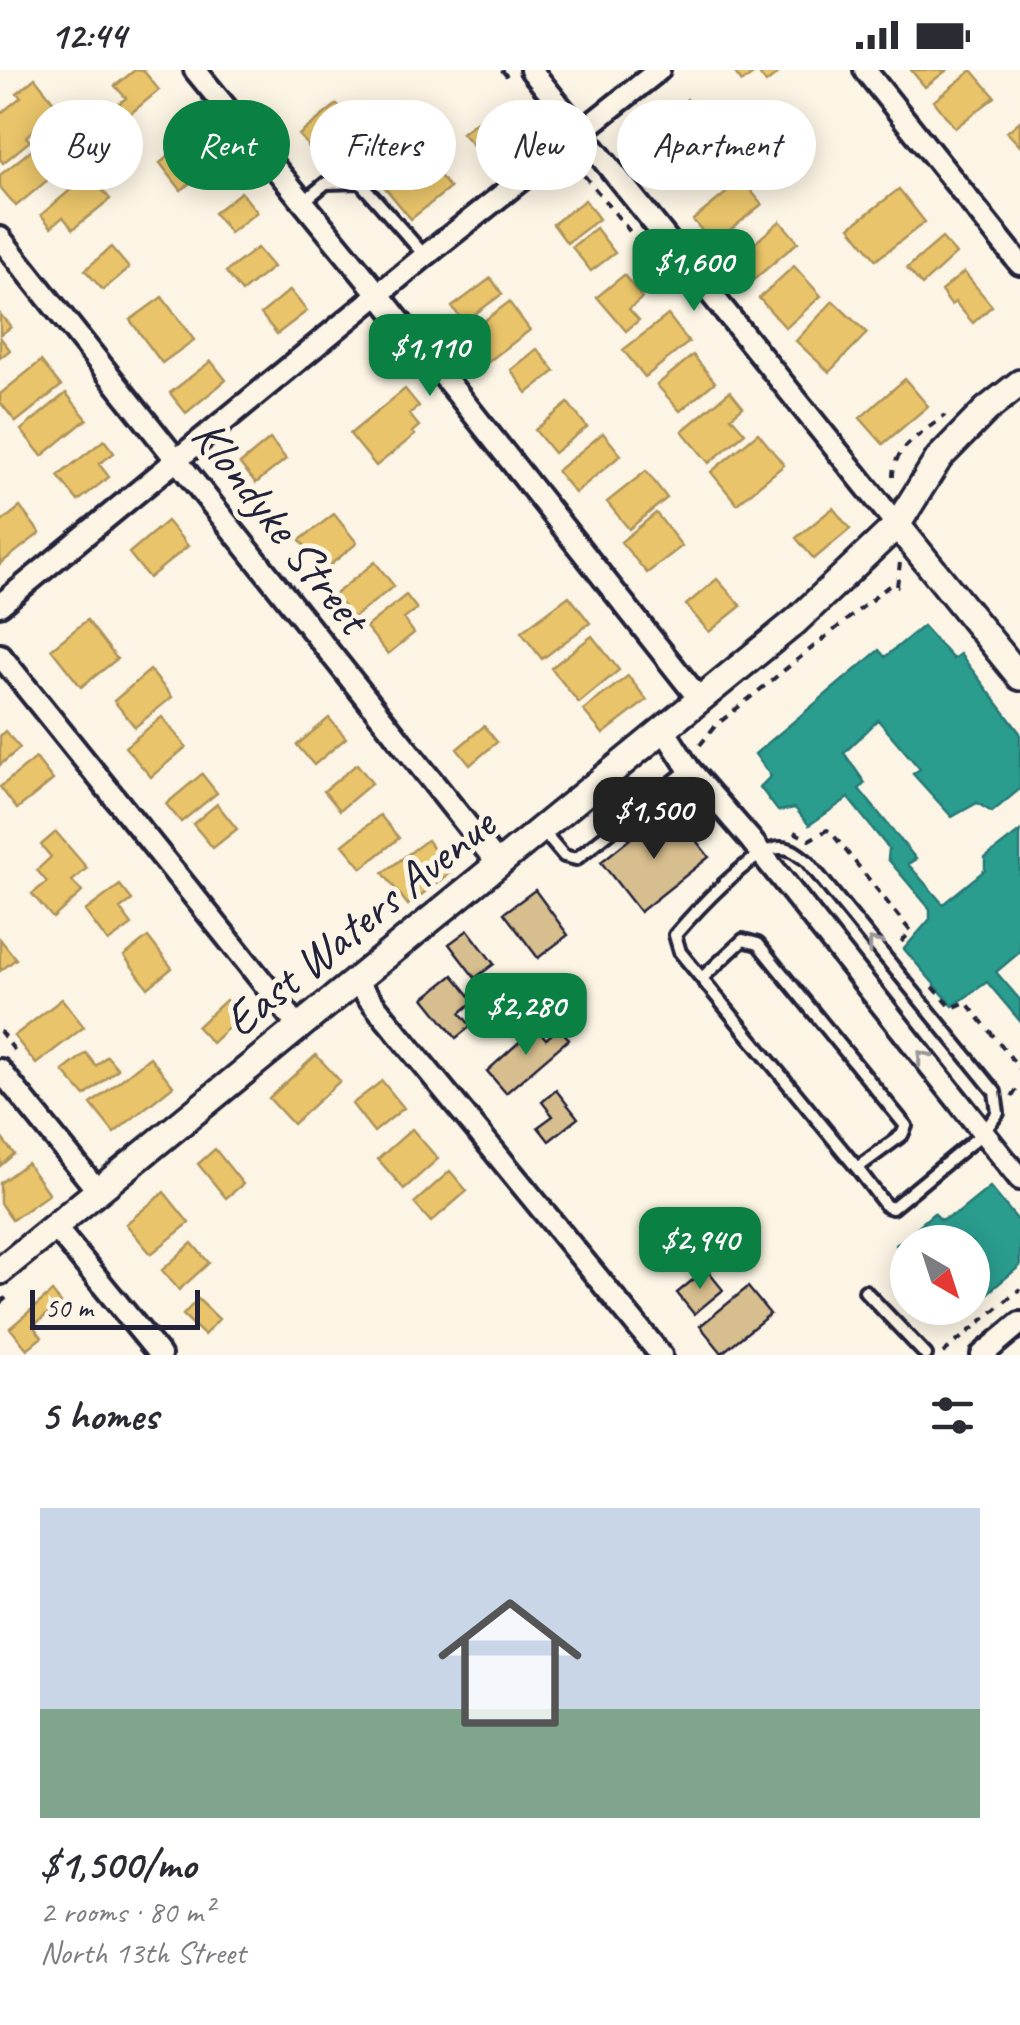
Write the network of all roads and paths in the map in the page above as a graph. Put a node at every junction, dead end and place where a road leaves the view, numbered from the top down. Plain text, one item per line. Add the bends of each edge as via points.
1 (194, 70) edge
2 (530, 70) edge
3 (659, 70) edge
4 (865, 70) edge
5 (554, 100) edge
6 (597, 119) edge
7 (597, 153) edge
8 (508, 190) edge
9 (596, 190) edge
10 (303, 202) junction
11 (0, 238) edge
12 (425, 256) junction
13 (1020, 264) edge
14 (380, 296) junction
15 (695, 312) dead end
16 (1020, 383) edge
17 (179, 460) junction
18 (896, 526) junction
19 (900, 563) dead end
20 (0, 605) edge
21 (0, 655) edge
22 (1020, 677) edge
23 (700, 700) junction
24 (664, 730) junction
25 (700, 747) dead end
26 (690, 768) junction
27 (611, 774) junction
28 (639, 809) junction
29 (541, 829) junction
30 (785, 832) dead end
31 (761, 853) junction
32 (498, 864) junction
33 (908, 958) dead end
34 (702, 978) junction
35 (354, 980) junction
36 (930, 983) dead end
37 (298, 1026) junction
38 (1020, 1069) edge
39 (0, 1070) edge
40 (984, 1133) junction
41 (857, 1168) junction
42 (1020, 1179) edge
43 (98, 1191) junction
44 (55, 1227) junction
45 (0, 1272) edge
46 (1020, 1289) edge
47 (865, 1291) dead end
48 (1020, 1323) edge
49 (160, 1355) edge
50 (661, 1355) edge
51 (926, 1355) edge
52 (940, 1355) edge
53 (982, 1355) edge

1 - 10 street
2 - 5 street
3 - 6 street
4 - 13 street
7 - 18 street
8 - 12 street
9 - 15 path
10 - 12 lane via 326,183 360,182
10 - 14 street
11 - 17 street, Klondyke Street
12 - 14 street
14 - 17 street
14 - 23 street
16 - 18 street, East Waters Avenue via 939,458
17 - 20 street
17 - 32 street, Klondyke Street
18 - 22 street
18 - 23 street, East Waters Avenue
19 - 25 path via 898,586 715,726
21 - 37 street
23 - 24 street, East Waters Avenue
24 - 26 street
24 - 27 street, East Waters Avenue
26 - 28 lane
26 - 31 street
27 - 28 lane
27 - 29 street, East Waters Avenue
28 - 29 lane via 576,859 564,856
29 - 32 street, East Waters Avenue
30 - 33 path via 809,840 830,832 911,932 897,945
31 - 34 lane via 675,935
40 -> 31 street
40 -> 31 lane via 998,1114 995,1092 807,861 792,849
32 - 35 street, East Waters Avenue
34 - 41 lane
34 - 41 lane via 743,940 770,957 906,1126
35 - 37 street, East Waters Avenue
35 - 50 street
36 - 38 path via 952,1008 966,1002
37 - 43 street, East Waters Avenue
39 - 43 street
40 - 41 lane via 892,1208
40 - 42 street
43 - 44 street, East Waters Avenue
44 - 45 street, East Waters Avenue
44 - 49 street
46 - 52 path
47 - 51 lane
48 - 53 street

